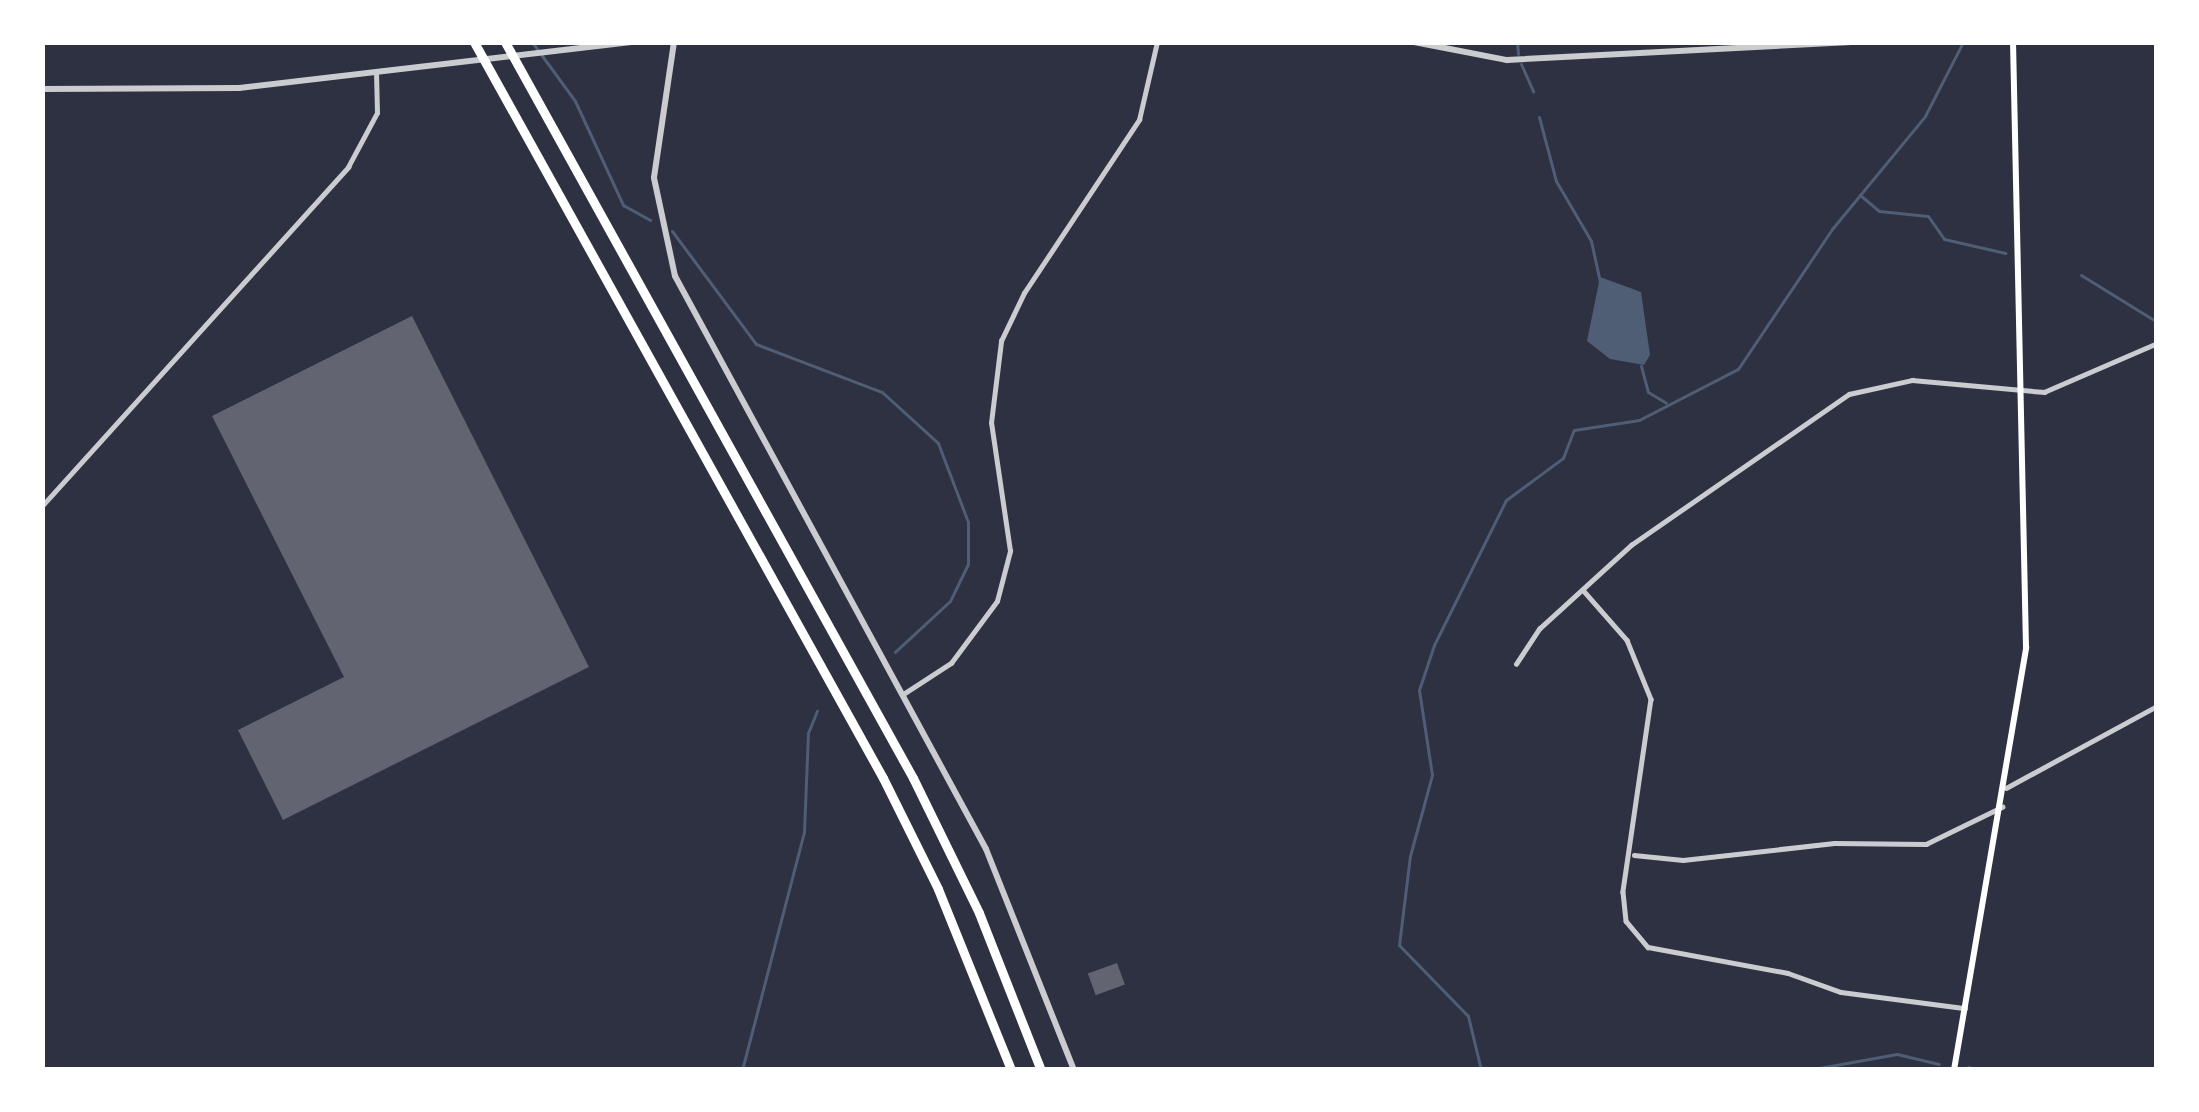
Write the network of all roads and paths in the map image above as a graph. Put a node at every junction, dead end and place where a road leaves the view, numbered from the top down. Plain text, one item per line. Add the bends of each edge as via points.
1 (474, 42) edge
2 (505, 42) edge
3 (631, 42) edge
4 (674, 42) edge
5 (1157, 42) edge
6 (1414, 42) edge
7 (1852, 42) edge
8 (2013, 42) edge
9 (1799, 46) edge
10 (376, 71) junction
11 (42, 89) edge
12 (2157, 343) edge
13 (2024, 392) junction
14 (42, 506) edge
15 (1583, 590) junction
16 (1516, 664) dead end
17 (905, 693) junction
18 (2157, 706) edge
19 (2006, 788) junction
20 (2002, 807) junction
21 (1633, 855) junction
22 (1965, 1008) junction
23 (1011, 1070) edge
24 (1041, 1070) edge
25 (1074, 1070) edge
26 (1954, 1070) edge

1 - 23 highway via 884,778
2 - 24 highway via 924,799
3 - 10 street
4 - 17 street via 654,152 667,254
5 - 17 street via 1132,134 1024,293 1001,341 991,423 1010,551 997,602 951,663
6 - 9 street via 1507,60
7 - 9 street
8 - 13 main road
10 - 11 street via 171,93
10 - 14 street via 377,113 334,184
12 - 13 street via 2065,387
13 - 15 street via 1942,380 1890,381 1849,394 1630,544
13 - 19 main road via 2026,627
15 - 16 street via 1539,629
15 - 21 street via 1627,640 1651,699
17 - 25 street via 995,869
18 - 19 street
19 - 20 main road
20 - 21 street via 1925,844 1834,843 1683,860
20 - 22 main road
21 - 22 street via 1626,920 1648,947 1788,973 1841,992
22 - 26 main road

